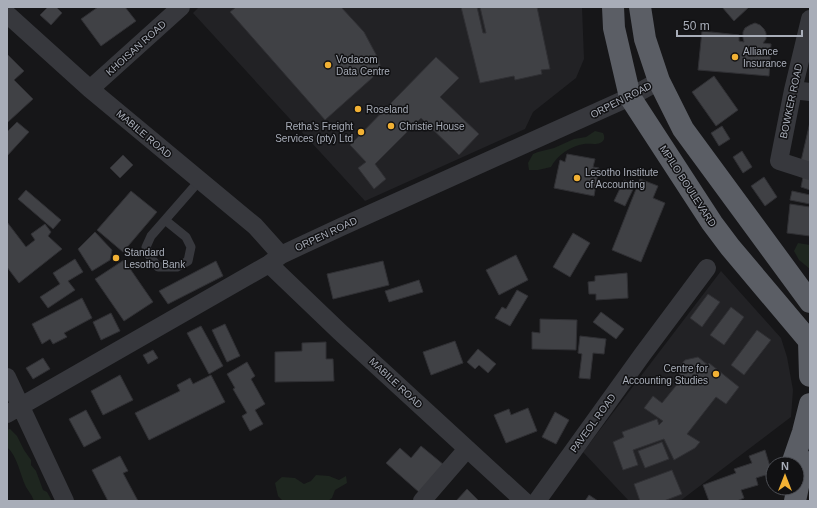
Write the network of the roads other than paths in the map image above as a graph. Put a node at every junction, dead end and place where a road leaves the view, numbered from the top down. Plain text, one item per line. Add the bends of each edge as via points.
1 (182, 7) edge
2 (613, 7) edge
3 (640, 7) edge
4 (7, 14) edge
5 (810, 19) edge
6 (659, 81) junction
7 (90, 89) junction
8 (802, 91) edge
9 (630, 97) junction
10 (810, 172) edge
11 (200, 180) junction
12 (165, 220) junction
13 (275, 260) junction
14 (707, 268) dead end
15 (810, 302) edge
16 (810, 342) edge
17 (810, 376) edge
18 (7, 377) edge
19 (810, 404) edge
20 (14, 410) edge
21 (467, 449) junction
22 (795, 456) edge
23 (810, 462) edge
24 (65, 501) edge
25 (422, 501) edge
26 (524, 501) edge
27 (537, 501) edge
28 (796, 501) edge

1 - 7 street, KHOISAN ROAD
2 - 9 highway, MPILO BOULEVARD via 614,28
3 - 6 highway via 645,39
4 - 7 street, MABILE ROAD
5 - 8 street, BOWKER ROAD
6 - 9 street, ORPEN ROAD
6 - 15 highway via 683,129
7 - 11 street, MABILE ROAD
8 - 10 street, BOWKER ROAD via 779,161
9 - 13 street, ORPEN ROAD via 341,227
9 - 16 highway, MPILO BOULEVARD via 712,223
11 - 12 lane
11 - 13 street, MABILE ROAD via 255,226
12 - 12 lane via 151,236 146,247 148,255 158,267 177,267 188,261 191,247 186,237
13 - 20 street, ORPEN ROAD
13 - 21 street, MABILE ROAD via 340,332
14 - 27 street, PAVEOL ROAD
16 - 17 highway
18 - 20 street
19 - 22 highway
20 - 24 street
21 - 25 street
21 - 26 street, MABILE ROAD
23 - 28 highway via 800,476

